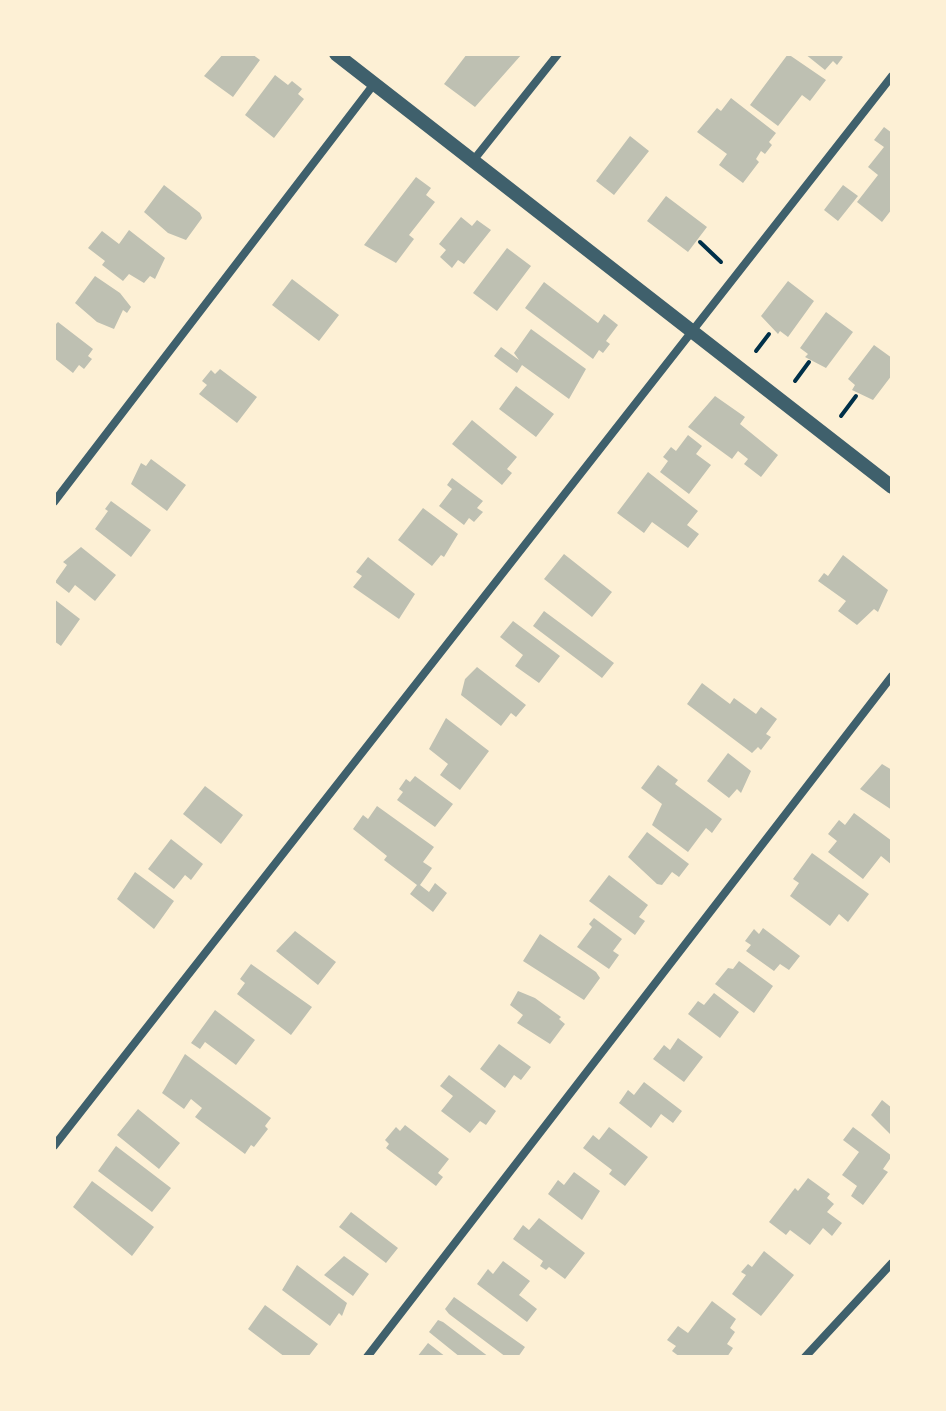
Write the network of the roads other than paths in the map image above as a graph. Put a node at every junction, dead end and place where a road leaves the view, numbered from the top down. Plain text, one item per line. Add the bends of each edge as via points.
1 (336, 54) edge
2 (558, 54) edge
3 (892, 76) edge
4 (374, 84) junction
5 (472, 162) junction
6 (691, 332) junction
7 (892, 487) edge
8 (54, 502) edge
9 (892, 676) edge
10 (54, 1146) edge
11 (892, 1263) edge
12 (367, 1357) edge
13 (805, 1357) edge

1 - 4 street
2 - 5 street
3 - 6 street
4 - 5 street
4 - 8 street
5 - 6 street
6 - 7 street
6 - 10 street
9 - 12 street
11 - 13 street

